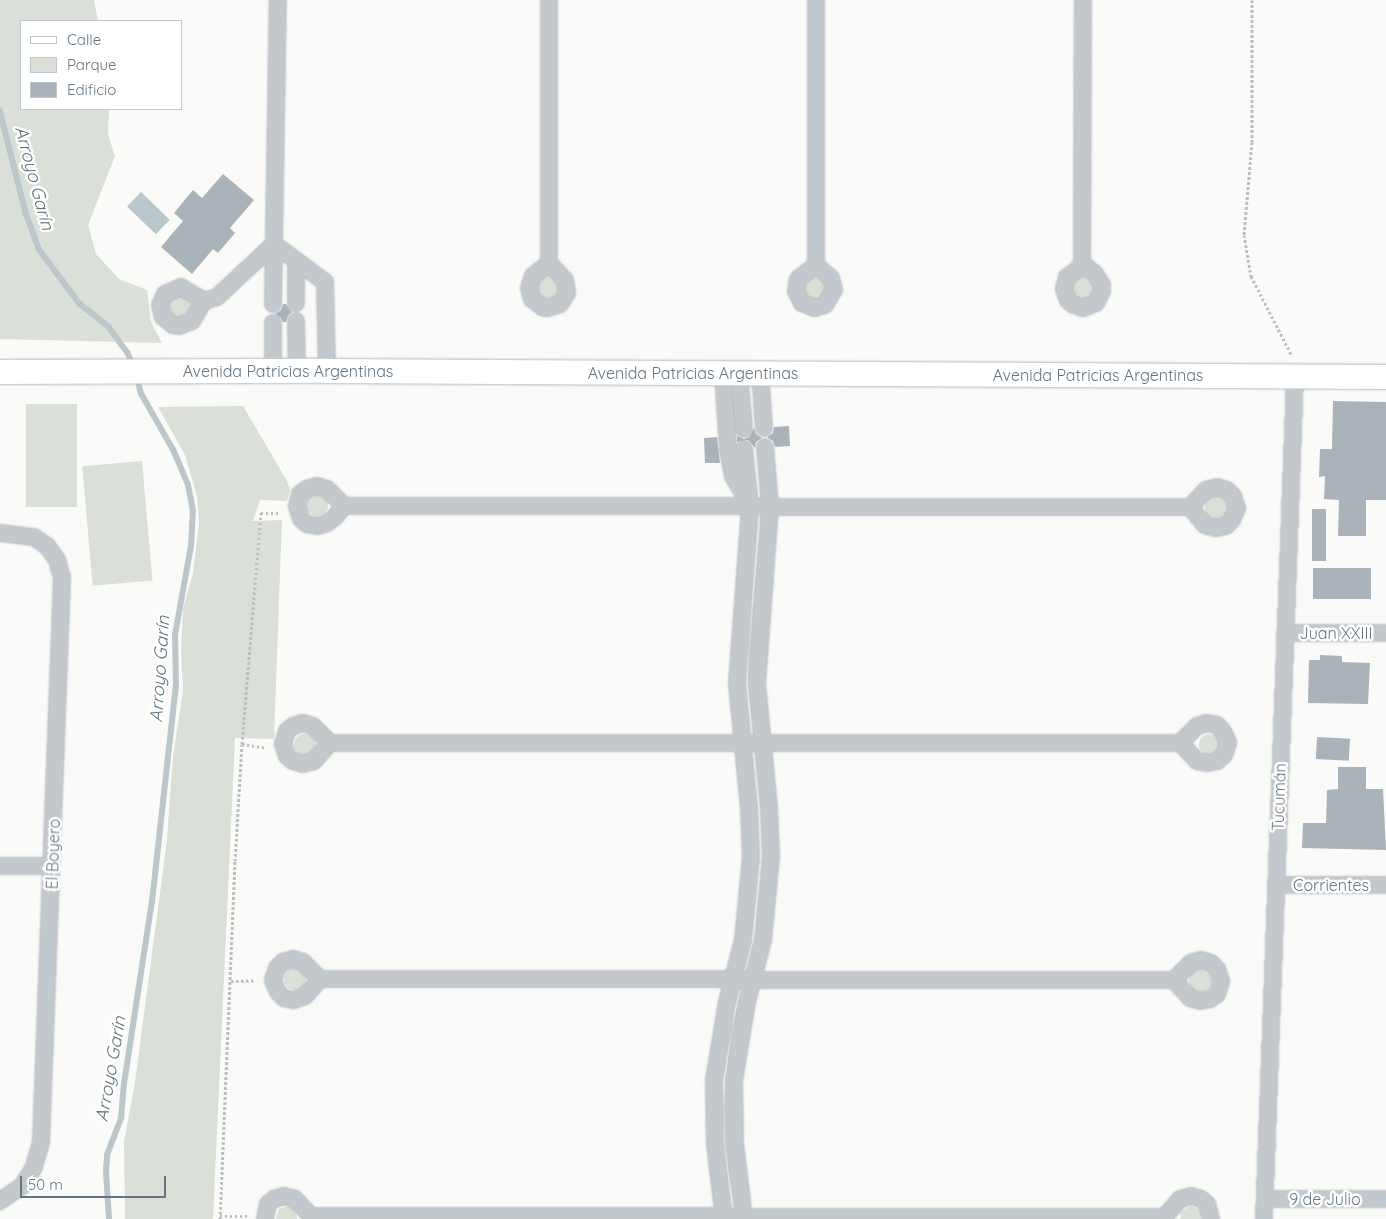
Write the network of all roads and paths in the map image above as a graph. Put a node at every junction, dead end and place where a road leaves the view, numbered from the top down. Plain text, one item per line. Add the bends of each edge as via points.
1 (278, 0) edge
2 (549, 0) edge
3 (816, 0) edge
4 (1083, 0) edge
5 (1252, 0) edge
6 (274, 244) junction
7 (296, 261) junction
8 (549, 263) dead end
9 (1082, 263) dead end
10 (816, 265) dead end
11 (204, 301) dead end
12 (296, 303) dead end
13 (273, 304) dead end
14 (296, 321) dead end
15 (273, 323) dead end
16 (296, 371) junction
17 (327, 371) junction
18 (0, 372) edge
19 (273, 372) junction
20 (741, 373) junction
21 (1295, 376) junction
22 (1386, 377) edge
23 (764, 428) dead end
24 (744, 429) dead end
25 (765, 447) dead end
26 (744, 449) dead end
27 (344, 506) junction
28 (770, 506) junction
29 (750, 507) junction
30 (1190, 507) dead end
31 (298, 513) junction
32 (0, 533) edge
33 (1285, 632) junction
34 (1386, 633) edge
35 (330, 743) junction
36 (1180, 743) dead end
37 (242, 744) junction
38 (742, 744) junction
39 (762, 744) junction
40 (284, 750) junction
41 (0, 866) edge
42 (52, 866) junction
43 (1276, 885) junction
44 (1386, 885) edge
45 (320, 978) junction
46 (733, 979) junction
47 (753, 979) junction
48 (273, 980) junction
49 (1174, 980) dead end
50 (231, 981) junction
51 (1265, 1199) junction
52 (1386, 1200) edge
53 (0, 1201) edge
54 (220, 1217) edge
55 (264, 1218) edge
56 (310, 1218) edge
57 (724, 1218) edge
58 (744, 1218) edge
59 (1165, 1218) edge
60 (1211, 1219) edge
61 (1264, 1219) edge

1 - 6 street
2 - 8 street
3 - 10 street
4 - 9 street
5 - 21 path via 1252,142 1244,235 1251,276 1292,354
6 - 7 street
6 - 11 street via 217,297
6 - 13 street
7 - 12 street
7 - 17 street via 325,282
14 - 16 street
15 - 19 street
16 - 17 street, Avenida Patricias Argentinas
16 - 19 street, Avenida Patricias Argentinas
17 - 20 street, Avenida Patricias Argentinas
18 - 19 street, Avenida Patricias Argentinas
20 - 21 street, Avenida Patricias Argentinas
20 - 23 street
20 - 24 street
20 - 29 street via 728,450 733,476
21 - 22 street, Avenida Patricias Argentinas
21 - 33 street, Tucumán
25 - 28 street
26 - 29 street
27 - 29 street
27 - 31 street via 335,518 317,526 307,524
27 - 31 street via 327,489 317,486 300,494
28 - 29 street
28 - 30 street
28 - 39 street via 757,684
29 - 38 street via 737,684
31 - 37 path via 261,513
32 - 42 street, El Boyero via 34,537 47,546 57,560 62,577
33 - 34 street, Juan XXIII
33 - 43 street, Tucumán
35 - 38 street
35 - 40 street via 314,761 304,764 294,761
35 - 40 street via 313,726 303,723 287,731
36 - 39 street
37 - 40 path
37 - 50 path
38 - 39 street
38 - 46 street via 751,857 743,940
39 - 47 street via 771,857 763,940
41 - 42 street
42 - 53 street, El Boyero via 41,1142 34,1167 22,1186
43 - 44 street, Corrientes
43 - 51 street, Tucumán
45 - 46 street
45 - 48 street via 304,962 293,959 277,968
45 - 48 street via 312,990 294,1000 284,998
46 - 47 street
46 - 57 street via 718,1046 714,1097 715,1144
47 - 49 street
47 - 58 street via 739,1046 733,1112
48 - 50 path
50 - 54 path
51 - 52 street, 9 de Julio
51 - 61 street, Tucumán
54 - 55 path
55 - 56 street via 268,1204 274,1198 284,1196 294,1199
56 - 57 street
57 - 58 street
58 - 59 street
59 - 60 street via 1180,1200 1191,1196 1207,1204

